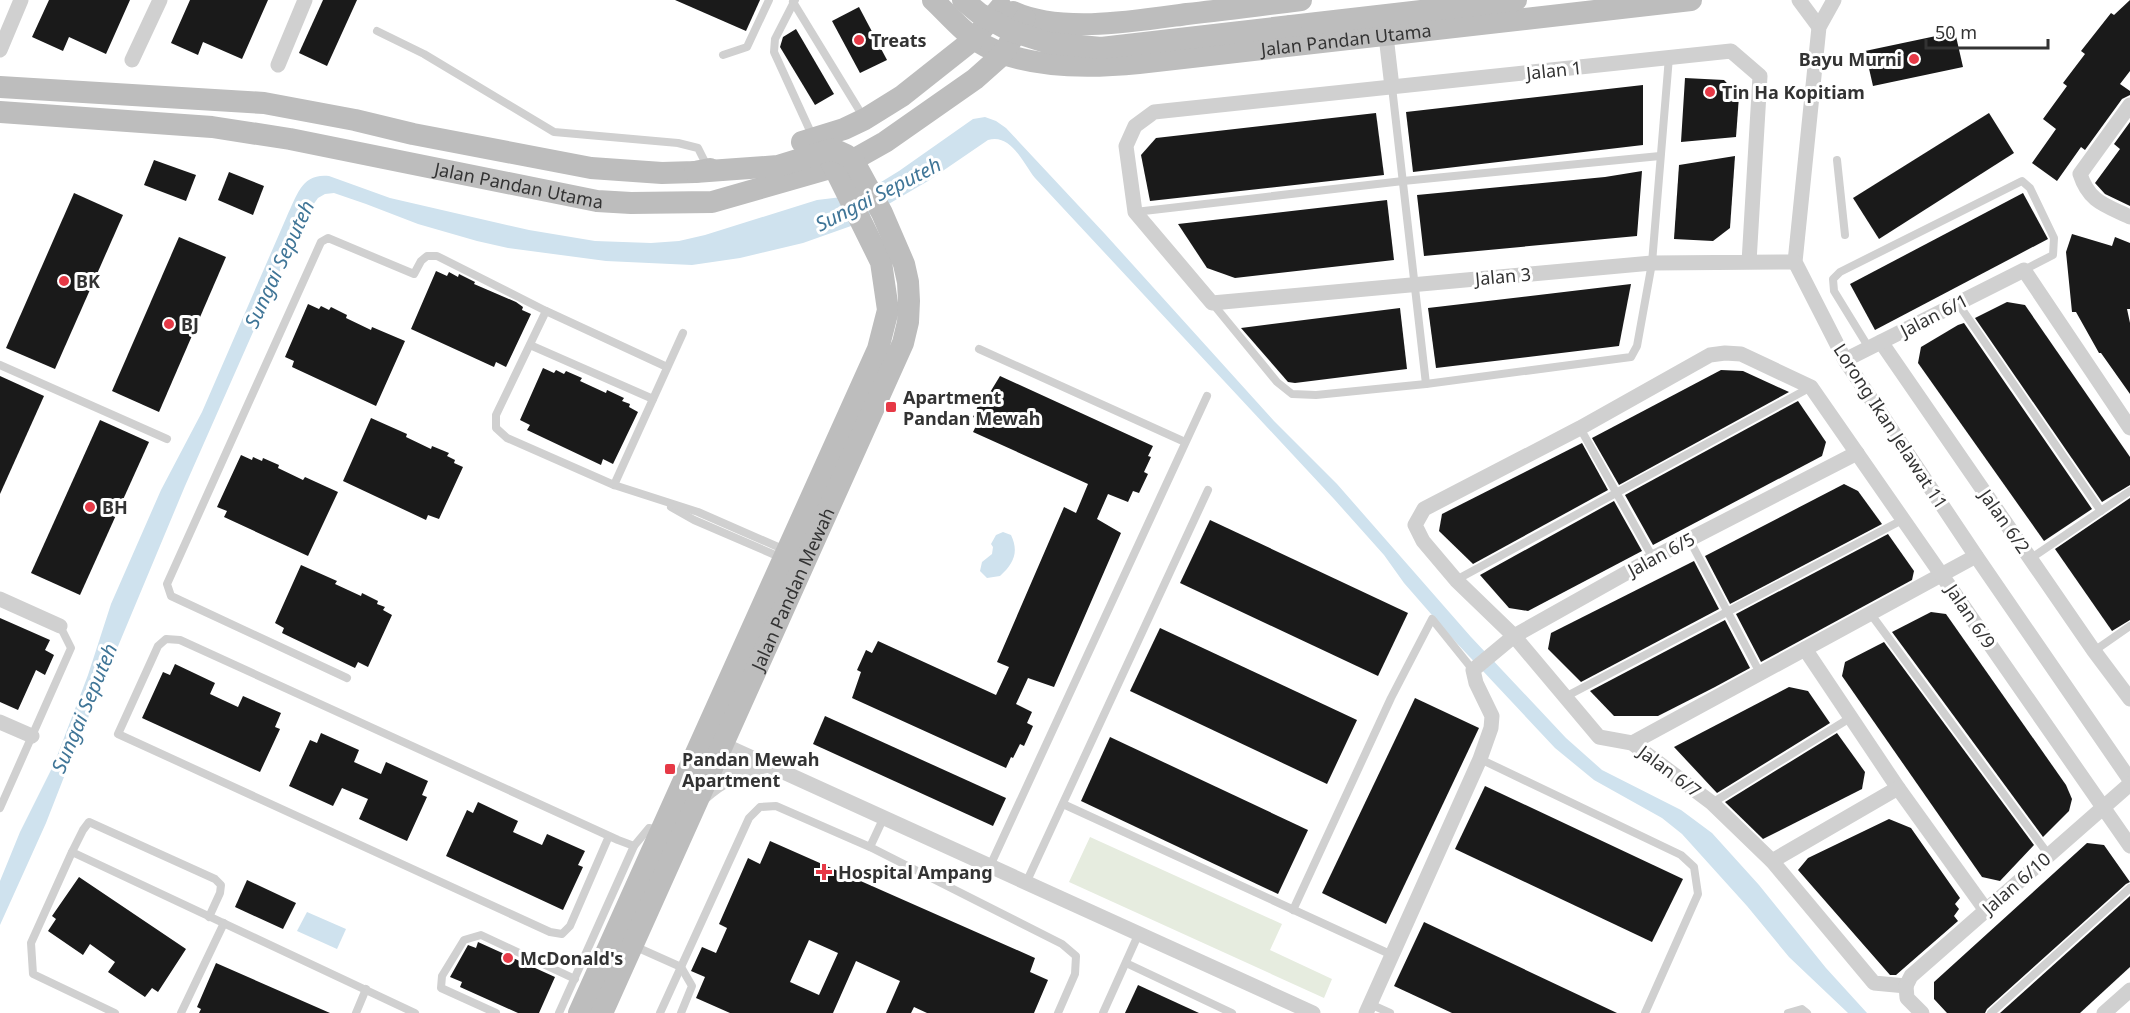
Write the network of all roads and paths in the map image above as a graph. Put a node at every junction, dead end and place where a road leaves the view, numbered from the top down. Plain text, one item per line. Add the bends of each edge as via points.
1 (21, 0) edge
2 (160, 0) edge
3 (305, 0) edge
4 (769, 0) edge
5 (933, 0) edge
6 (963, 0) edge
7 (1301, 0) edge
8 (1516, 0) edge
9 (1691, 0) edge
10 (1799, 0) edge
11 (1833, 0) edge
12 (794, 1) edge
13 (996, 3) edge
14 (1025, 18) junction
15 (1094, 24) junction
16 (1820, 27) junction
17 (377, 32) dead end
18 (1386, 36) junction
19 (974, 39) junction
20 (0, 50) edge
21 (723, 55) dead end
22 (1002, 55) junction
23 (1669, 57) junction
24 (132, 60) dead end
25 (278, 65) dead end
26 (1095, 66) junction
27 (0, 87) edge
28 (1392, 87) junction
29 (2130, 105) edge
30 (0, 112) edge
31 (865, 119) junction
32 (885, 142) junction
33 (833, 154) junction
34 (1660, 156) junction
35 (1838, 160) dead end
36 (702, 170) junction
37 (1403, 181) junction
38 (788, 182) junction
39 (860, 187) junction
40 (1135, 212) junction
41 (872, 218) junction
42 (2130, 218) edge
43 (1845, 235) dead end
44 (1652, 262) junction
45 (1749, 262) junction
46 (1795, 262) junction
47 (2024, 270) junction
48 (1415, 284) junction
49 (1957, 302) junction
50 (1212, 303) junction
51 (546, 310) junction
52 (683, 333) dead end
53 (530, 345) junction
54 (1875, 345) junction
55 (979, 349) dead end
56 (1845, 360) junction
57 (0, 365) edge
58 (667, 367) junction
59 (1426, 384) junction
60 (1811, 387) junction
61 (1207, 396) dead end
62 (653, 399) junction
63 (1580, 428) junction
64 (2130, 428) edge
65 (167, 439) dead end
66 (1185, 442) junction
67 (1857, 453) junction
68 (614, 485) junction
69 (1208, 490) dead end
70 (2130, 491) edge
71 (1617, 493) junction
72 (2101, 511) junction
73 (1904, 519) junction
74 (1689, 539) junction
75 (785, 555) junction
76 (1976, 556) junction
77 (1653, 558) junction
78 (2031, 559) junction
79 (1942, 574) junction
80 (1456, 580) junction
81 (0, 599) edge
82 (1728, 612) junction
83 (1870, 613) junction
84 (60, 626) joint
85 (2130, 626) edge
86 (1514, 636) junction
87 (1805, 649) junction
88 (2094, 651) junction
89 (1473, 670) junction
90 (1760, 673) junction
91 (347, 678) dead end
92 (1565, 697) junction
93 (2130, 699) edge
94 (1850, 718) junction
95 (0, 722) edge
96 (32, 736) junction
97 (713, 740) junction
98 (1632, 743) junction
99 (1480, 759) junction
100 (766, 763) junction
101 (2130, 782) edge
102 (1898, 788) junction
103 (698, 798) junction
104 (1712, 803) junction
105 (1063, 804) junction
106 (2103, 807) junction
107 (0, 808) edge
108 (884, 817) junction
109 (661, 831) junction
110 (609, 836) junction
111 (634, 846) junction
112 (2130, 846) edge
113 (870, 847) junction
114 (72, 852) junction
115 (2048, 854) junction
116 (1772, 861) junction
117 (990, 866) junction
118 (1026, 883) junction
119 (2130, 888) edge
120 (1985, 909) junction
121 (1293, 910) junction
122 (209, 917) junction
123 (224, 923) junction
124 (1139, 933) junction
125 (612, 942) junction
126 (1392, 955) junction
127 (1126, 963) junction
128 (681, 967) junction
129 (575, 979) junction
130 (1906, 986) junction
131 (366, 990) junction
132 (2130, 990) edge
133 (1368, 1008) edge
134 (114, 1013) edge
135 (180, 1013) edge
136 (356, 1013) edge
137 (415, 1013) edge
138 (496, 1013) edge
139 (559, 1013) edge
140 (579, 1013) edge
141 (602, 1013) edge
142 (660, 1013) edge
143 (681, 1013) edge
144 (1058, 1013) edge
145 (1104, 1013) edge
146 (1232, 1013) edge
147 (1313, 1013) edge
148 (1390, 1013) edge
149 (1645, 1013) edge
150 (1788, 1013) edge
151 (1807, 1013) edge
152 (1922, 1013) edge
153 (1990, 1013) edge
154 (2104, 1013) edge

1 - 20 street
2 - 24 street
3 - 25 street
4 - 21 lane via 747,47
5 - 19 main road, Jalan Pandan Utama
6 - 8 main road, bridge via 1011,31 1049,43 1101,48
7 - 15 main road
9 - 18 main road, Jalan Pandan Utama
10 - 16 street
11 - 16 street
12 - 31 lane
12 - 33 lane via 775,39 774,52
13 - 14 main road
13 - 19 main road
14 - 15 main road
14 - 22 main road, Jalan Pandan Utama
15 - 26 main road via 1083,30 1075,44 1085,63
16 - 46 street
17 - 36 lane via 424,54 554,132 698,148
18 - 26 main road, Jalan Pandan Utama
18 - 28 street
19 - 22 main road, Jalan Pandan Utama
19 - 31 main road via 902,96
22 - 26 main road, Jalan Pandan Utama via 1049,64
22 - 32 main road, Jalan Pandan Utama via 975,80
23 - 28 street, Jalan 1
23 - 34 lane
23 - 45 street, Jalan 1 via 1731,51 1760,76
27 - 36 main road, Jalan Pandan Utama via 264,103 591,168 662,173
28 - 37 lane
28 - 40 street, Jalan 1 via 1154,112 1134,126 1126,146
29 - 42 street via 2080,174 2085,188 2096,200
30 - 38 main road, Jalan Pandan Utama via 212,127 608,202 712,202
31 - 33 main road via 844,129
32 - 33 main road, Jalan Pandan Utama
32 - 39 main road via 871,156
33 - 36 main road, Jalan Pandan Utama via 777,166
33 - 38 main road, Jalan Pandan Utama
33 - 39 main road, Jalan Pandan Mewah
34 - 37 lane
34 - 44 lane
35 - 43 lane
37 - 40 lane
37 - 48 lane
38 - 39 main road
39 - 41 main road, Jalan Pandan Mewah
40 - 50 street
41 - 75 main road, Jalan Pandan Mewah via 888,310 878,349
41 - 97 main road, Jalan Pandan Mewah via 904,264 908,322 903,344
44 - 45 street, Jalan 3
44 - 48 street, Jalan 3
44 - 59 lane via 1631,357
45 - 46 street, Jalan 3
46 - 56 street, Lorong Ikan Jelawat 11
47 - 49 street, Jalan 6/1
47 - 54 lane via 2053,255 2054,238 2030,188 2022,181 1833,279 1834,291
47 - 64 street
48 - 50 street, Jalan 3
48 - 59 lane
49 - 54 street, Jalan 6/1
49 - 72 lane
50 - 59 lane via 1277,382 1292,394
51 - 53 lane
51 - 58 lane
51 - 91 lane via 437,256 427,255 414,274 328,238 321,242 167,584 171,596
52 - 58 lane
53 - 62 lane
53 - 68 lane via 496,416 496,428 507,438
54 - 56 street, Jalan 6/1
54 - 78 street, Jalan 6/2
55 - 66 lane
56 - 76 street, Lorong Ikan Jelawat 11
57 - 65 lane
58 - 62 lane
60 - 63 street via 1740,354 1710,355
60 - 67 street, Jalan 6/9
60 - 71 lane
61 - 66 lane
62 - 68 lane
63 - 71 lane
63 - 80 street, Jalan 6/7 via 1424,509 1415,525 1423,541
66 - 117 lane
67 - 73 street, Jalan 6/9
67 - 74 street, Jalan 6/5
68 - 75 lane
69 - 105 lane
70 - 72 lane
71 - 77 lane
71 - 80 lane
72 - 78 lane
73 - 79 street, Jalan 6/9
73 - 82 lane
74 - 77 street, Jalan 6/5
74 - 82 lane
75 - 97 main road, Jalan Pandan Mewah
76 - 79 street
76 - 101 street, Lorong Ikan Jelawat 11
77 - 86 street, Jalan 6/5
78 - 88 street, Jalan 6/2
79 - 83 street
79 - 106 street, Jalan 6/9
80 - 86 street, Jalan 6/7
81 - 84 street
82 - 90 lane
82 - 92 lane
83 - 87 street
83 - 115 lane
84 - 96 lane via 71,648
85 - 88 lane
86 - 89 street, Jalan 6/5
86 - 92 street, Jalan 6/7
87 - 90 street
87 - 94 street
88 - 93 street, Jalan 6/2
89 - 99 street via 1492,716
89 - 121 lane via 1432,619
90 - 98 street
92 - 98 street, Jalan 6/7 via 1599,737
94 - 102 street
94 - 104 lane
95 - 96 street
96 - 107 lane
97 - 100 street
97 - 103 main road, Jalan Pandan Mewah
97 - 109 main road, Jalan Pandan Mewah
98 - 104 street, Jalan 6/7
99 - 126 street
99 - 149 lane via 1681,855 1694,867 1698,894
100 - 103 street via 724,777
100 - 108 street
101 - 106 street, Jalan 6/10
102 - 116 street
102 - 120 street
103 - 125 main road, Jalan Pandan Mewah
104 - 116 street, Jalan 6/7
105 - 118 lane
105 - 121 lane
106 - 112 street, Jalan 6/9
106 - 115 street, Jalan 6/10
108 - 113 lane
108 - 117 street
109 - 111 lane via 649,828
109 - 125 main road, Jalan Pandan Mewah
110 - 110 lane via 180,640 166,639 158,646 118,734 550,932 562,934 570,926
110 - 111 lane
111 - 125 lane
113 - 128 lane via 776,806 760,807 749,818
113 - 144 lane via 1062,944 1076,956 1075,974
114 - 122 lane
114 - 122 lane via 89,822 214,879 221,885 220,893
114 - 134 lane via 31,943 33,974
115 - 120 street, Jalan 6/10
116 - 130 street, Jalan 6/7 via 1874,983
117 - 118 street
118 - 124 street
119 - 153 lane
120 - 130 street, Jalan 6/10 via 1911,976
121 - 126 lane
122 - 123 lane
123 - 131 lane
123 - 135 lane
124 - 127 lane
124 - 147 street
125 - 128 lane
125 - 129 lane
125 - 140 main road, Jalan Pandan Mewah
125 - 141 main road, Jalan Pandan Mewah
126 - 133 street
127 - 145 lane
127 - 146 lane
128 - 142 lane
128 - 143 lane via 692,986
129 - 138 lane via 481,935 464,940 442,976 441,988
129 - 139 lane
130 - 152 street via 1908,998
131 - 136 lane
131 - 137 lane
132 - 154 street
133 - 148 lane
150 - 151 lane via 1802,1009

